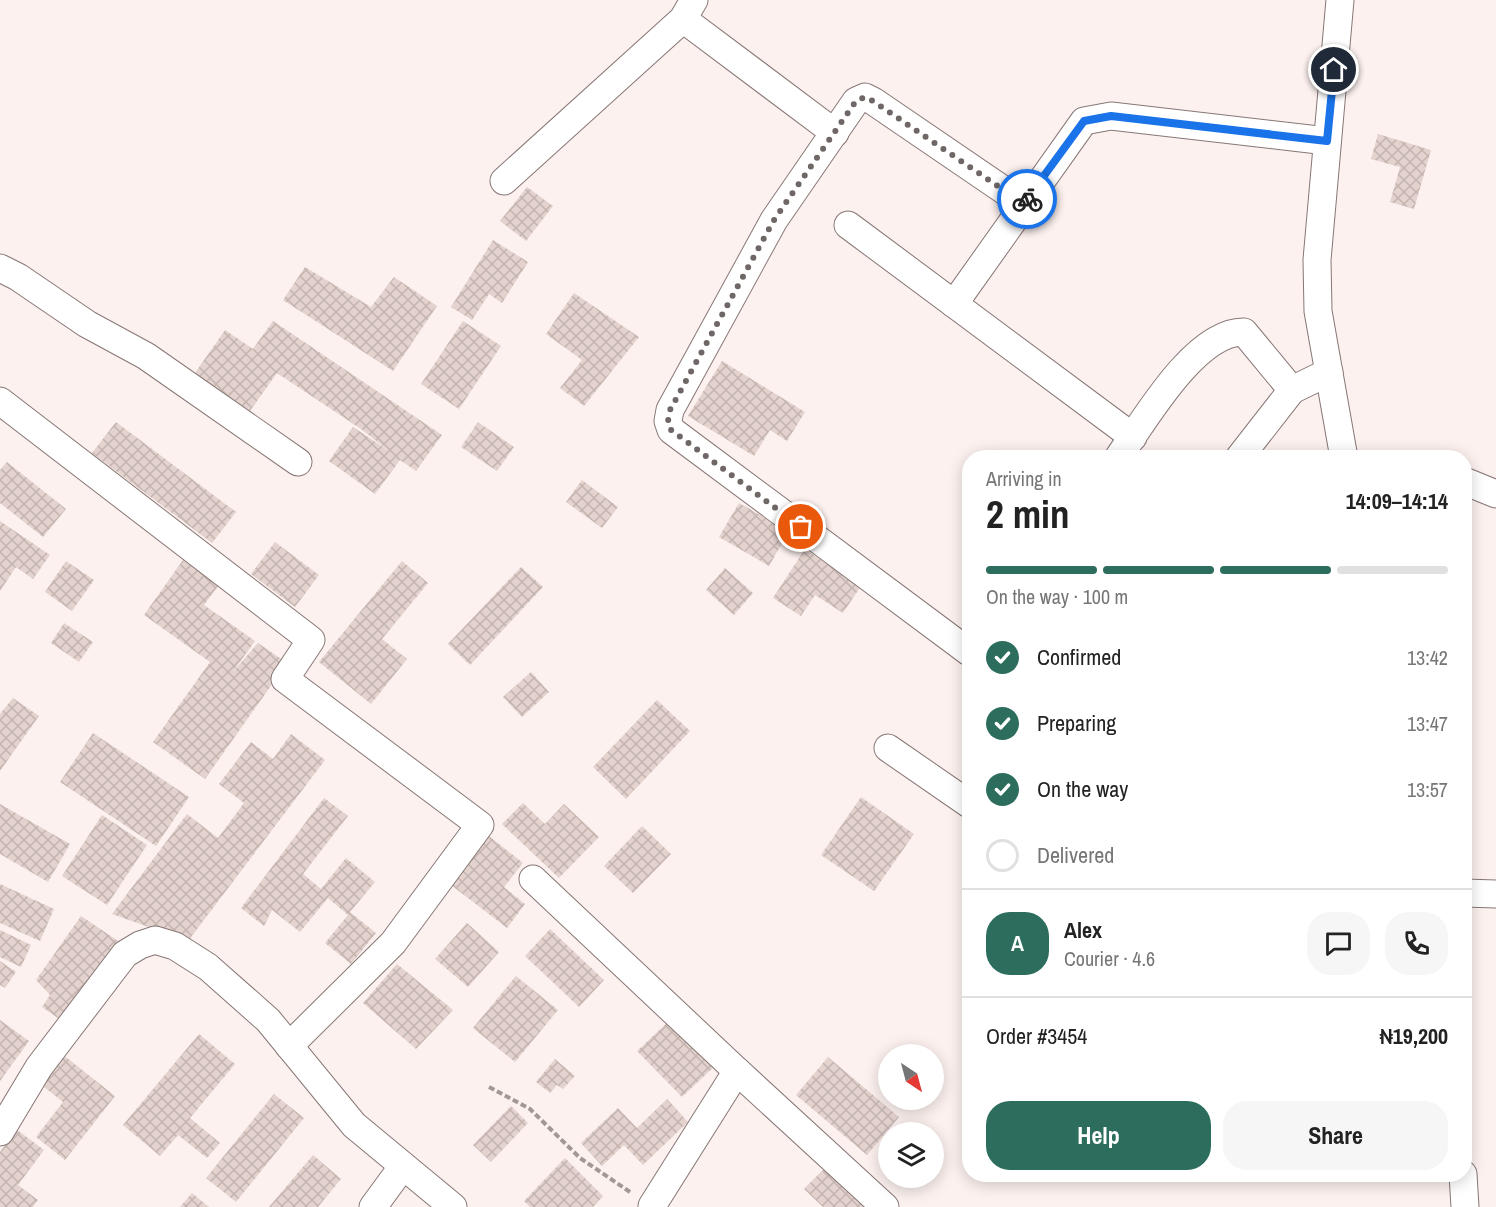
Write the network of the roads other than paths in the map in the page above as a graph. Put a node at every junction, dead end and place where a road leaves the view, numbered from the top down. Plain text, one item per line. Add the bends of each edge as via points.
1 (1340, 0) edge
2 (689, 10) edge
3 (835, 133) junction
4 (1327, 141) junction
5 (504, 181) dead end
6 (1024, 204) junction
7 (848, 225) dead end
8 (0, 268) edge
9 (954, 304) junction
10 (1329, 372) junction
11 (1292, 390) junction
12 (0, 401) edge
13 (1125, 447) edge
14 (1245, 450) edge
15 (1343, 450) edge
16 (298, 462) dead end
17 (1472, 484) edge
18 (1496, 494) edge
19 (962, 647) edge
20 (888, 748) dead end
21 (962, 799) edge
22 (533, 879) dead end
23 (1472, 893) edge
24 (1496, 894) edge
25 (289, 1046) junction
26 (737, 1071) junction
27 (0, 1132) edge
28 (403, 1166) junction
29 (1463, 1182) edge
30 (652, 1206) edge
31 (373, 1207) edge
32 (453, 1207) edge
33 (885, 1207) edge
34 (1465, 1207) edge

1 - 4 street
2 - 3 street
2 - 5 street
3 - 6 street via 856,101 865,97
3 - 19 street via 774,220 670,410 668,421 671,430
4 - 6 street via 1111,116 1084,121
4 - 10 street via 1317,260 1318,311
6 - 9 street
7 - 9 street
8 - 16 street via 87,324 146,356
9 - 13 street
10 - 11 street
10 - 15 street
11 - 13 street via 1244,332 1232,332 1184,366
11 - 14 street
12 - 25 street via 310,640 285,679 480,825 393,943
17 - 18 street
20 - 21 street
22 - 26 street
23 - 24 street
25 - 27 street via 268,1020 207,968 175,946 155,940 125,954 39,1067
25 - 28 street via 354,1125
26 - 30 street
26 - 33 street
28 - 31 street
28 - 32 street
29 - 34 street

